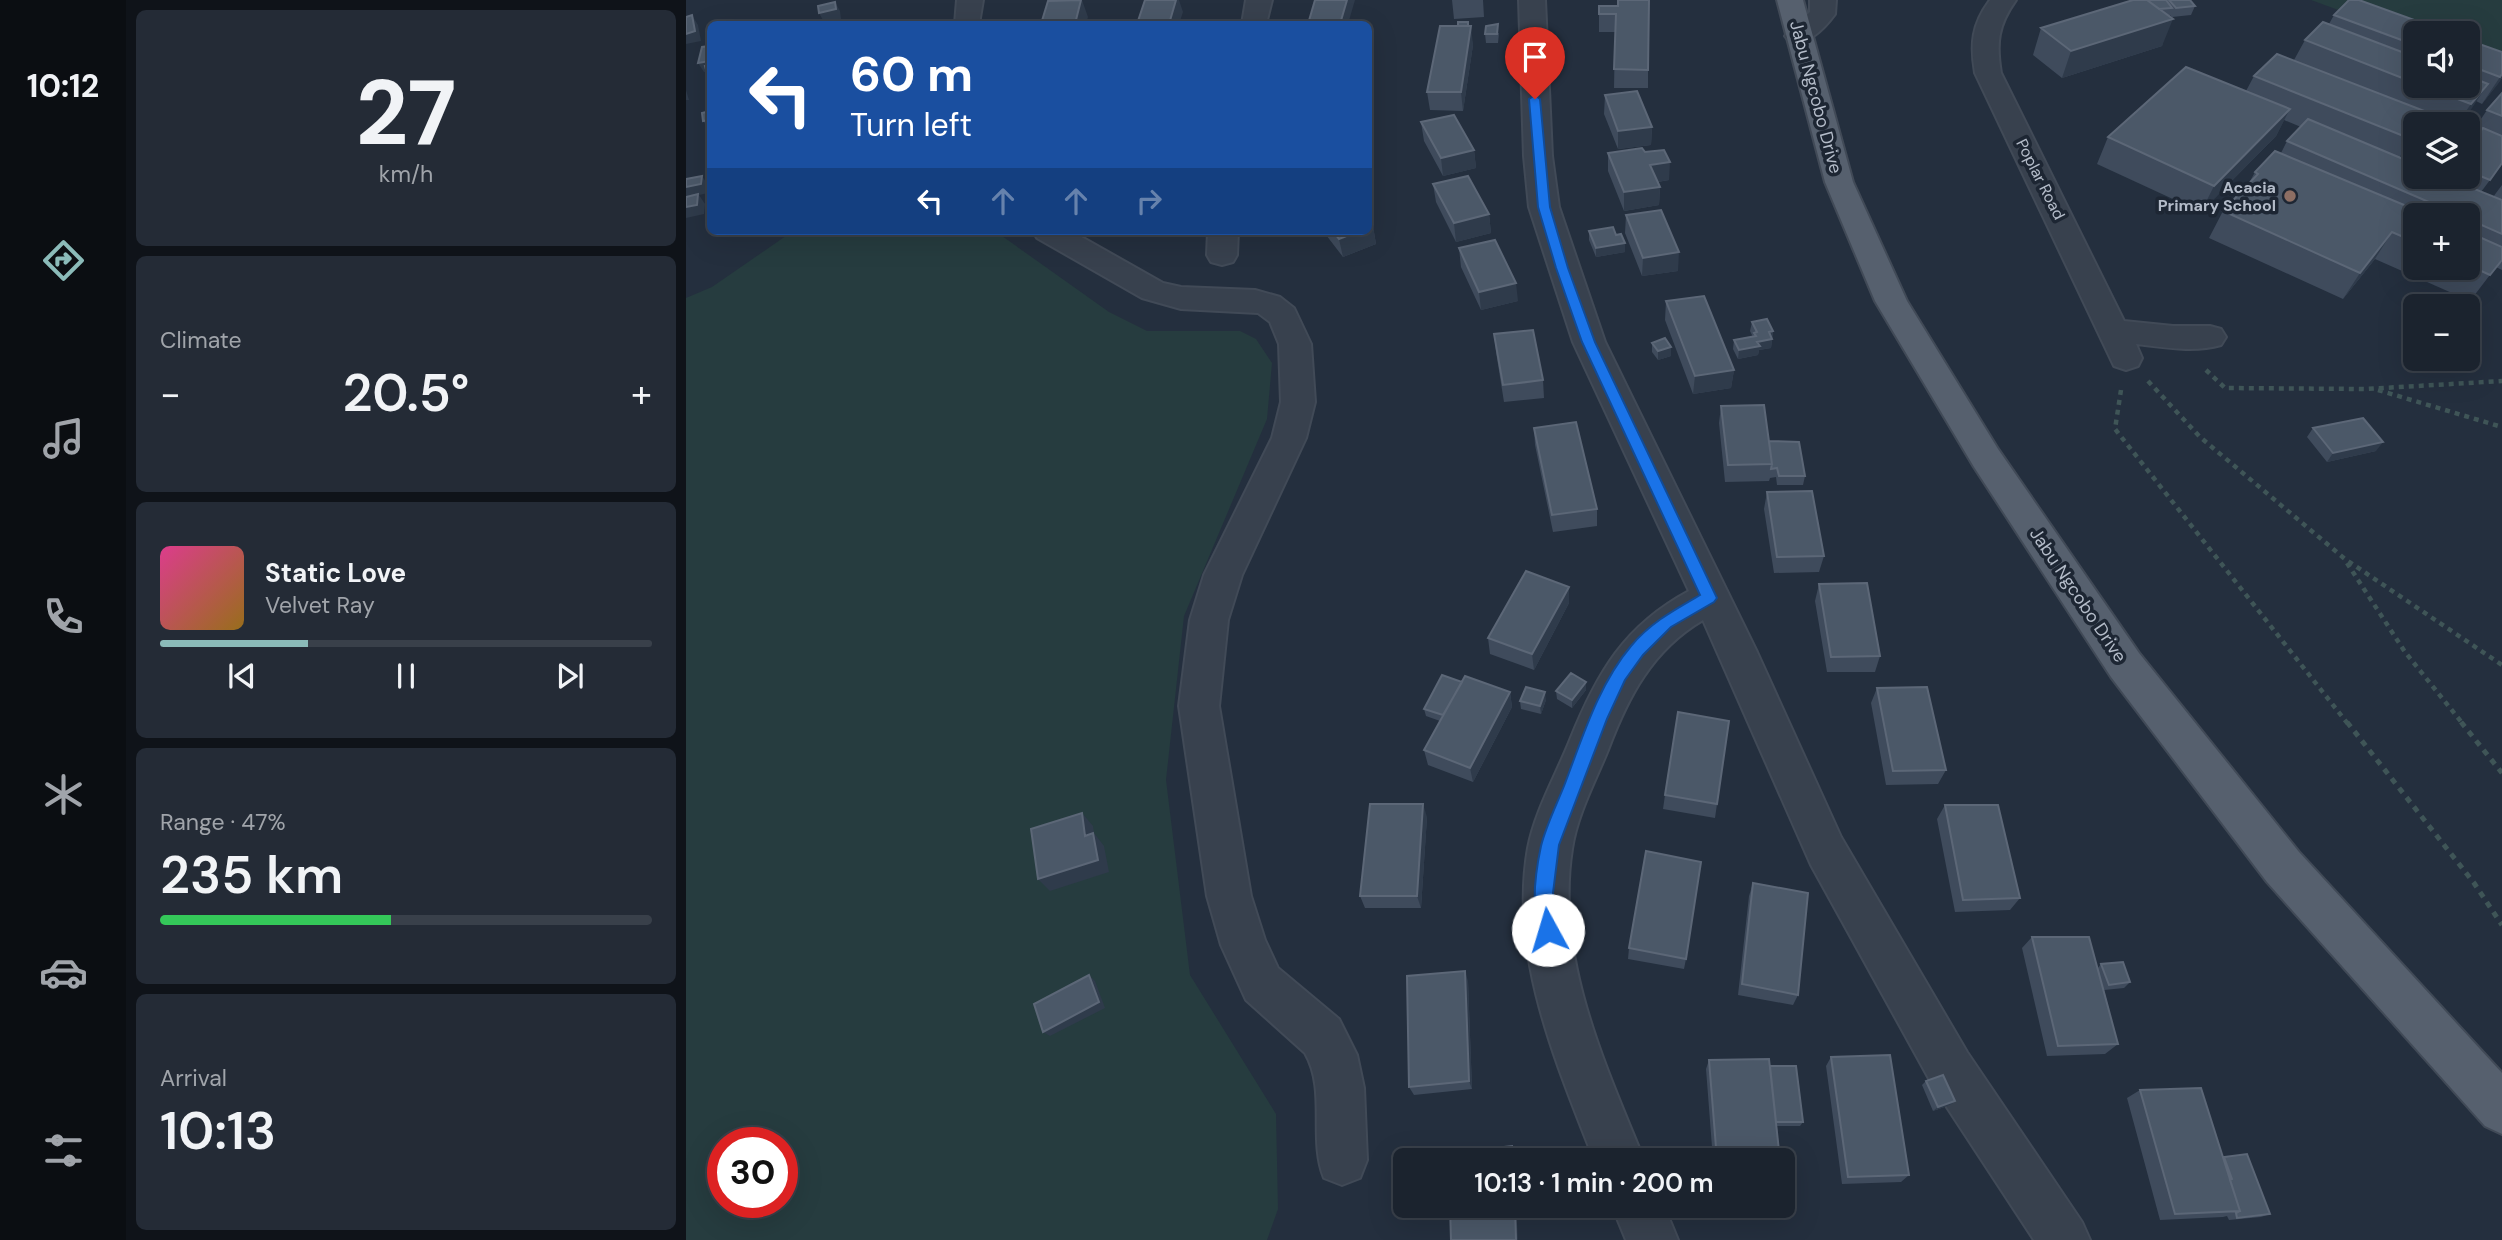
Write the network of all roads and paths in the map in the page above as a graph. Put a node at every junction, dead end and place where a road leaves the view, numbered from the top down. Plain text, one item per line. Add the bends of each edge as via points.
1 (970, 0) edge
2 (1259, 0) edge
3 (1532, 0) edge
4 (1790, 0) edge
5 (1823, 0) edge
6 (2003, 0) edge
7 (967, 21) edge
8 (1255, 21) edge
9 (1798, 36) junction
10 (1055, 235) edge
11 (2173, 337) junction
12 (2210, 337) dead end
13 (2120, 344) junction
14 (2502, 381) edge
15 (2374, 388) junction
16 (2502, 428) edge
17 (2345, 559) junction
18 (1709, 598) junction
19 (2502, 665) edge
20 (2502, 772) edge
21 (2502, 925) edge
22 (2502, 1109) edge
23 (1614, 1148) edge
24 (1342, 1160) dead end
25 (1642, 1218) edge
26 (1651, 1240) edge
27 (2064, 1240) edge

1 - 7 street
2 - 8 street
3 - 18 street via 1538,156 1544,207 1562,268 1588,342
4 - 9 main road, Jabu Ngcobo Drive
5 - 9 street via 1822,14
6 - 13 street, Poplar Road via 1984,30 1988,73
9 - 22 main road, Jabu Ngcobo Drive via 1839,182 1891,301 1986,458 2125,665 2275,856
10 - 24 street via 1153,291 1191,299 1269,304 1283,316 1295,344 1298,402 1289,438 1223,575 1209,621 1199,706 1228,896 1262,984 1322,1036 1333,1055 1340,1087
11 - 12 street
11 - 13 street
11 - 15 path via 2225,388
13 - 17 path via 2200,438
13 - 21 path via 2115,429 2466,872
14 - 15 path
15 - 16 path
17 - 19 path
17 - 20 path via 2405,652
18 - 23 street via 1665,622 1619,676 1550,845 1544,893 1550,949 1576,1052
18 - 27 street via 1826,851 1950,1069
25 - 26 street

